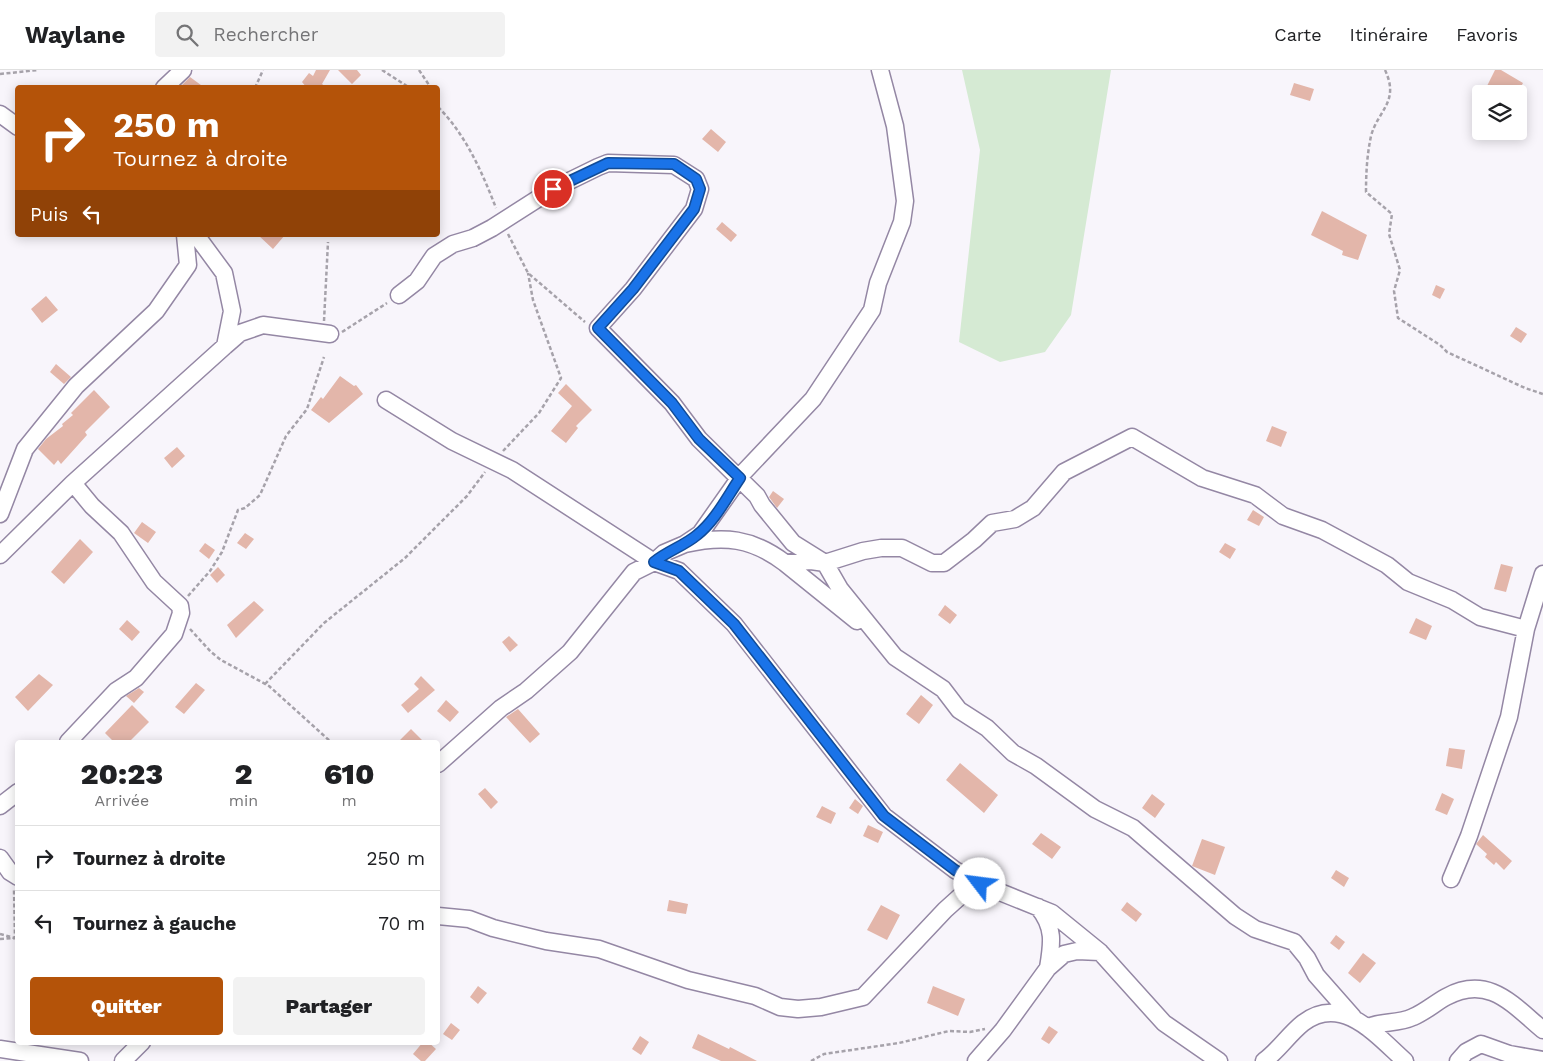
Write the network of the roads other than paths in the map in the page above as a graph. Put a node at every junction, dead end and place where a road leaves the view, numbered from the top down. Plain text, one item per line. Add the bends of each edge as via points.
1 (183, 70) edge
2 (880, 70) edge
3 (167, 85) edge
4 (0, 114) edge
5 (15, 125) edge
6 (185, 237) edge
7 (197, 237) edge
8 (399, 295) road end
9 (330, 334) road end
10 (225, 346) junction
11 (386, 400) dead end
12 (740, 478) junction
13 (73, 483) junction
14 (0, 514) edge
15 (685, 544) junction
16 (0, 555) edge
17 (654, 562) junction
18 (785, 563) junction
19 (825, 564) junction
20 (1543, 574) edge
21 (1526, 629) junction
22 (876, 636) junction
23 (70, 740) edge
24 (440, 762) edge
25 (15, 794) edge
26 (0, 806) edge
27 (0, 858) edge
28 (15, 875) edge
29 (1451, 879) dead end
30 (980, 884) junction
31 (1038, 906) junction
32 (440, 916) edge
33 (1100, 952) junction
34 (1048, 968) junction
35 (1353, 1016) junction
36 (1368, 1027) junction
37 (1543, 1030) edge
38 (139, 1045) edge
39 (0, 1049) edge
40 (1543, 1060) edge
41 (80, 1061) edge
42 (122, 1061) edge
43 (976, 1061) edge
44 (1219, 1061) edge
45 (1264, 1061) edge
46 (1405, 1061) edge
47 (1458, 1061) edge

1 - 3 street
2 - 12 street via 894,126 905,201 902,222 878,283 872,310 813,399
4 - 5 street
6 - 14 street via 188,265 156,311 76,386 25,449
7 - 10 street via 224,273 232,311
8 - 12 street via 417,281 434,256 446,248 492,228 553,189 598,167 608,163 674,164 696,179 700,189 694,209 633,289 598,328 672,403 699,439
9 - 10 street via 263,325 240,333
10 - 13 street
11 - 17 street via 452,442 494,461
12 - 15 street via 700,534
12 - 19 street via 793,543
13 - 16 street
13 - 23 street via 121,533 154,582 180,606 181,614 174,634 136,678 116,691
15 - 17 street via 664,553
15 - 18 street via 708,539 750,542 770,551
17 - 24 street via 634,572 592,627 563,658
17 - 30 street via 679,571 734,624 884,816 955,870
18 - 19 street via 811,561
18 - 22 street
19 - 21 street via 881,548 902,548 932,563 944,563 992,523 1015,519 1033,508 1064,472 1132,437 1202,478 1255,494 1283,516 1322,530 1387,565 1408,582 1452,600 1480,617
19 - 22 street
20 - 21 street
21 - 29 street via 1509,717
22 - 35 street via 894,657 943,689 959,710 986,728 1013,753 1095,809 1133,828 1235,916 1255,929 1294,942 1316,975
25 - 26 street
27 - 28 street
30 - 31 street
30 - 32 street via 965,892 946,910 863,997 798,1009 780,1007 755,996 688,980 599,949 538,939 469,919
31 - 33 street via 1052,913
31 - 34 street via 1048,920 1052,938
33 - 34 street via 1064,954
33 - 44 street via 1164,1023
34 - 43 street via 1004,1030
35 - 36 street
35 - 45 street via 1326,1012 1317,1015 1302,1024
36 - 37 street via 1413,1017 1465,988 1483,988 1500,996
36 - 46 street
38 - 42 street
39 - 41 street
40 - 47 street via 1509,1054 1481,1044

